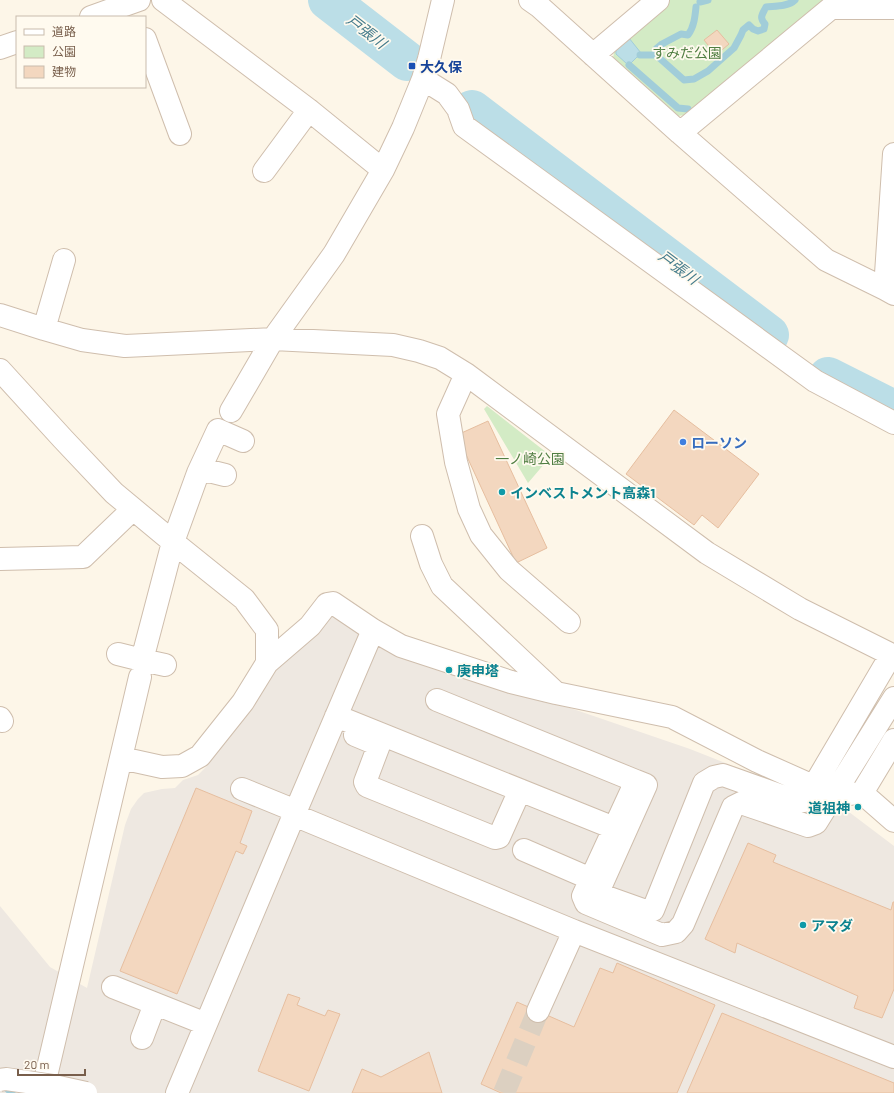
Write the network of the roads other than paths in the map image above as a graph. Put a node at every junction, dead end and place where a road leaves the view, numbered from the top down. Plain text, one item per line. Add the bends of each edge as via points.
1 (163, 0) edge
2 (443, 0) edge
3 (658, 0) edge
4 (541, 2) edge
5 (136, 7) edge
6 (894, 8) edge
7 (96, 16) edge
8 (146, 41) edge
9 (16, 42) edge
10 (0, 48) edge
11 (593, 55) junction
12 (423, 79) junction
13 (309, 110) junction
14 (680, 133) junction
15 (180, 134) dead end
16 (894, 154) edge
17 (383, 170) junction
18 (264, 171) dead end
19 (893, 178) edge
20 (64, 260) dead end
21 (889, 291) edge
22 (0, 315) edge
23 (44, 329) junction
24 (273, 339) junction
25 (0, 370) edge
26 (466, 374) junction
27 (232, 411) dead end
28 (894, 423) edge
29 (243, 441) dead end
30 (198, 473) junction
31 (225, 475) dead end
32 (133, 509) junction
33 (422, 536) dead end
34 (173, 542) junction
35 (0, 560) edge
36 (569, 622) dead end
37 (373, 630) junction
38 (118, 654) dead end
39 (893, 655) edge
40 (267, 663) junction
41 (165, 665) dead end
42 (141, 668) junction
43 (556, 693) junction
44 (894, 698) edge
45 (437, 700) dead end
46 (334, 721) junction
47 (894, 740) edge
48 (121, 758) junction
49 (636, 780) junction
50 (814, 786) junction
51 (242, 789) dead end
52 (520, 790) junction
53 (862, 793) junction
54 (834, 794) junction
55 (295, 813) junction
56 (894, 821) edge
57 (614, 828) junction
58 (524, 850) dead end
59 (591, 879) junction
60 (574, 931) junction
61 (655, 932) junction
62 (644, 958) junction
63 (113, 987) dead end
64 (155, 1004) junction
65 (538, 1011) tunnel mouth
66 (206, 1024) junction
67 (142, 1038) dead end
68 (894, 1057) edge
69 (0, 1080) edge
70 (42, 1093) edge
71 (86, 1093) edge
72 (177, 1093) edge

1 - 13 street
2 - 12 street
3 - 11 street
4 - 11 street
5 - 7 street
6 - 14 street via 831,8
8 - 15 street
9 - 10 street
11 - 14 street
12 - 17 street
12 - 28 street via 447,94 458,108 464,126 814,381
13 - 17 street
13 - 18 street
14 - 21 street via 826,260
16 - 19 street
17 - 24 street via 334,254
19 - 21 street
20 - 23 street
22 - 23 street
23 - 24 street via 82,340 125,346
24 - 26 street via 393,345 440,358
24 - 27 street
25 - 32 street via 114,493
26 - 36 street via 448,414 456,462 469,509 481,535 509,570
26 - 39 street via 707,553 800,609
29 - 30 street via 218,430
30 - 31 street via 209,471
30 - 34 street
32 - 34 street
32 - 35 street via 83,557
33 - 43 street via 431,564 442,586
34 - 40 street via 244,599 267,630
34 - 42 street
37 - 40 street via 333,603 327,604 310,626
37 - 43 street via 401,646 511,682
37 - 46 street
38 - 42 street
39 - 50 street
40 - 48 street via 242,702 200,756 182,766 169,767
41 - 42 street
42 - 48 street
43 - 50 street via 672,717 757,761
44 - 54 street
45 - 49 street
46 - 52 street
46 - 52 street via 379,744 364,782 367,786 495,838 499,837
46 - 55 street
47 - 53 street
48 - 70 street
49 - 50 street via 646,785 599,890 601,895 646,911 653,910 704,783 723,775 796,801 805,801
49 - 57 street
50 - 54 street
51 - 55 street
52 - 57 street
53 - 54 street via 848,794 840,798
53 - 56 street
54 - 61 street via 816,823 808,826 741,803 733,807 683,924 676,932 662,935
55 - 60 street
55 - 66 street
57 - 59 street
58 - 59 street
59 - 61 street via 583,896 586,903
60 - 62 street
60 - 65 street
61 - 62 street
62 - 68 street
63 - 64 street
64 - 66 street
64 - 67 street
66 - 72 street
69 - 71 street, bridge via 54,1086

